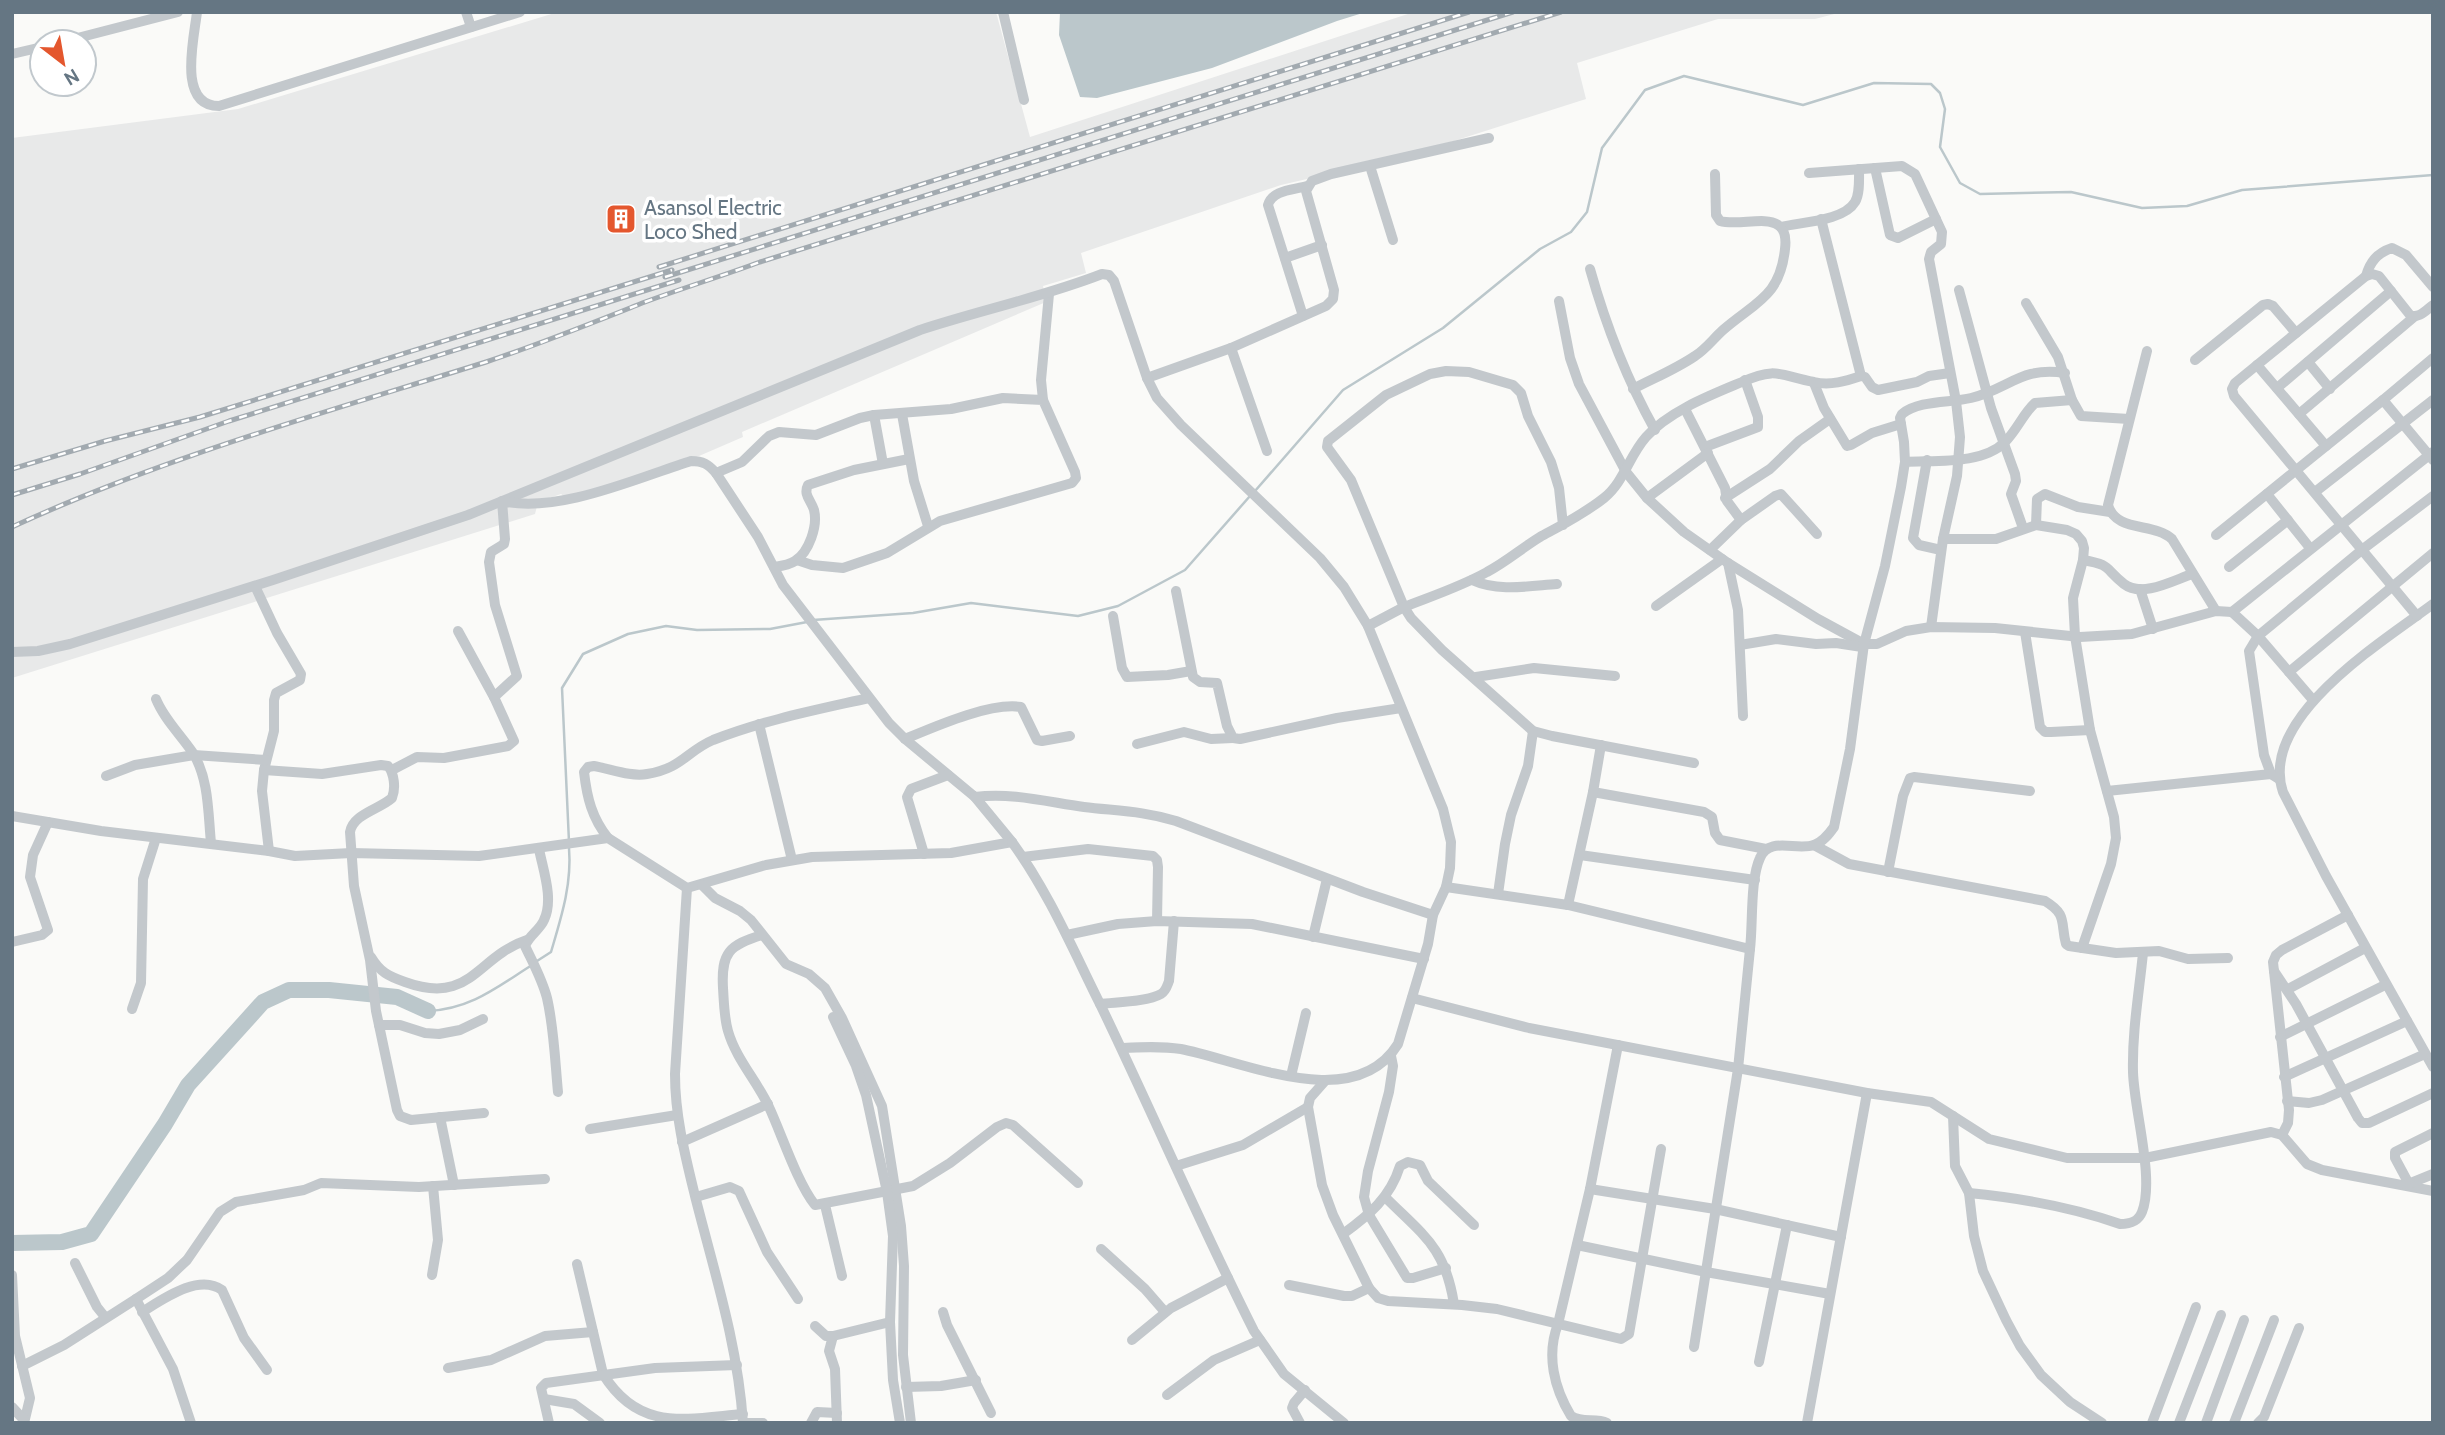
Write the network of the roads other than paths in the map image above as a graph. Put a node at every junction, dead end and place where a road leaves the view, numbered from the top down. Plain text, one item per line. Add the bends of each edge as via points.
1 (178, 12) edge
2 (197, 12) edge
3 (466, 12) edge
4 (520, 12) edge
5 (1003, 12) edge
6 (153, 15) edge
7 (471, 27) junction
8 (98, 31) edge
9 (1024, 100) dead end
10 (1489, 138) dead end
11 (1370, 166) junction
12 (1875, 168) junction
13 (1859, 169) junction
14 (1809, 173) dead end
15 (1715, 174) dead end
16 (1307, 186) junction
17 (1821, 219) junction
18 (1936, 219) junction
19 (1782, 227) junction
20 (1392, 240) dead end
21 (1322, 245) junction
22 (1285, 258) junction
23 (1590, 269) dead end
24 (2366, 276) junction
25 (2433, 287) edge
26 (1959, 290) dead end
27 (2391, 291) junction
28 (1049, 293) junction
29 (1559, 302) dead end
30 (2026, 303) dead end
31 (2433, 305) edge
32 (1303, 316) junction
33 (2414, 317) junction
34 (2296, 333) junction
35 (1231, 348) junction
36 (2147, 351) dead end
37 (2433, 358) edge
38 (2195, 360) dead end
39 (2308, 362) junction
40 (2257, 365) junction
41 (1950, 373) junction
42 (2065, 373) junction
43 (1861, 376) junction
44 (1147, 378) junction
45 (1745, 380) junction
46 (1814, 383) junction
47 (2277, 388) junction
48 (2330, 388) junction
49 (1633, 389) junction
50 (1987, 393) junction
51 (1043, 400) junction
52 (2072, 400) junction
53 (2383, 400) junction
54 (2433, 400) edge
55 (1956, 401) junction
56 (1685, 409) junction
57 (902, 414) junction
58 (2299, 414) junction
59 (874, 415) junction
60 (1830, 419) junction
61 (2129, 419) junction
62 (1901, 424) junction
63 (2403, 424) junction
64 (1655, 430) junction
65 (2005, 442) junction
66 (2326, 446) junction
67 (1706, 450) junction
68 (1267, 451) dead end
69 (2431, 456) edge
70 (1959, 458) junction
71 (909, 459) junction
72 (1927, 460) junction
73 (1905, 462) junction
74 (883, 464) junction
75 (2297, 470) junction
76 (1626, 472) junction
77 (716, 473) junction
78 (2315, 492) junction
79 (2267, 494) junction
80 (2433, 496) edge
81 (1647, 498) junction
82 (1725, 498) junction
83 (502, 501) junction
84 (2110, 512) junction
85 (1741, 520) junction
86 (2288, 520) junction
87 (2342, 523) junction
88 (1563, 525) junction
89 (2036, 525) junction
90 (928, 526) junction
91 (2023, 528) junction
92 (1817, 534) dead end
93 (2216, 535) dead end
94 (1942, 544) junction
95 (2310, 548) junction
96 (2363, 549) junction
97 (1710, 550) junction
98 (2433, 553) edge
99 (797, 560) junction
100 (2083, 560) junction
101 (1725, 561) junction
102 (774, 567) junction
103 (2229, 567) dead end
104 (2192, 574) junction
105 (1472, 580) junction
106 (1557, 584) dead end
107 (255, 586) junction
108 (2392, 587) junction
109 (2140, 589) junction
110 (1176, 591) dead end
111 (2433, 604) edge
112 (1656, 606) dead end
113 (1404, 607) junction
114 (2216, 611) junction
115 (2232, 612) junction
116 (1113, 616) dead end
117 (2417, 616) junction
118 (1368, 626) junction
119 (1931, 627) junction
120 (2153, 629) junction
121 (458, 631) dead end
122 (2025, 632) junction
123 (2075, 636) junction
124 (2258, 636) junction
125 (1740, 645) junction
126 (1864, 646) junction
127 (12, 652) edge
128 (1191, 671) junction
129 (2288, 672) junction
130 (1615, 676) dead end
131 (1476, 677) junction
132 (494, 696) junction
133 (869, 698) junction
134 (156, 699) dead end
135 (2313, 700) junction
136 (1401, 708) junction
137 (1743, 716) dead end
138 (759, 724) junction
139 (2090, 730) junction
140 (1533, 731) junction
141 (1070, 736) dead end
142 (1233, 738) junction
143 (905, 739) junction
144 (1137, 744) dead end
145 (1601, 745) junction
146 (194, 755) junction
147 (1694, 763) dead end
148 (265, 765) junction
149 (392, 770) junction
150 (948, 775) junction
151 (106, 776) dead end
152 (2275, 777) junction
153 (2107, 790) junction
154 (2030, 791) dead end
155 (1594, 792) junction
156 (975, 797) junction
157 (12, 816) edge
158 (48, 822) junction
159 (603, 837) junction
160 (156, 838) junction
161 (1012, 842) junction
162 (211, 843) junction
163 (1814, 845) junction
164 (543, 848) junction
165 (1766, 849) junction
166 (269, 851) junction
167 (351, 853) junction
168 (924, 854) junction
169 (1580, 855) junction
170 (1023, 857) junction
171 (792, 860) junction
172 (1888, 872) junction
173 (1327, 879) junction
174 (1755, 880) junction
175 (702, 885) junction
176 (1446, 887) junction
177 (687, 888) junction
178 (1498, 894) junction
179 (1568, 905) junction
180 (1433, 915) junction
181 (2348, 915) junction
182 (1157, 921) junction
183 (1174, 922) junction
184 (762, 935) junction
185 (1067, 935) junction
186 (1313, 937) junction
187 (12, 942) edge
188 (526, 943) junction
189 (2082, 948) junction
190 (2365, 948) junction
191 (1751, 950) junction
192 (2143, 953) junction
193 (369, 955) junction
194 (2228, 958) dead end
195 (1424, 959) junction
196 (2274, 971) junction
197 (2385, 985) junction
198 (2288, 989) junction
199 (1412, 998) junction
200 (1100, 1004) junction
201 (132, 1009) dead end
202 (1306, 1013) dead end
203 (832, 1017) dead end
204 (483, 1019) dead end
205 (2407, 1021) junction
206 (2308, 1024) junction
207 (379, 1025) junction
208 (2280, 1037) junction
209 (1618, 1045) junction
210 (1122, 1048) junction
211 (2425, 1055) junction
212 (1391, 1056) junction
213 (2326, 1058) junction
214 (2433, 1067) edge
215 (1738, 1069) junction
216 (1291, 1076) junction
217 (2284, 1077) junction
218 (1325, 1081) junction
219 (2344, 1091) junction
220 (558, 1093) dead end
221 (1867, 1093) junction
222 (2433, 1093) edge
223 (2287, 1101) junction
224 (768, 1104) junction
225 (1308, 1107) junction
226 (484, 1113) dead end
227 (677, 1115) junction
228 (1953, 1116) junction
229 (440, 1117) junction
230 (590, 1129) dead end
231 (2433, 1133) edge
232 (2282, 1135) junction
233 (682, 1142) junction
234 (1661, 1149) dead end
235 (2145, 1158) junction
236 (1176, 1166) junction
237 (2433, 1174) edge
238 (545, 1179) dead end
239 (1078, 1183) dead end
240 (2407, 1184) junction
241 (454, 1185) junction
242 (433, 1186) junction
243 (1590, 1189) junction
244 (892, 1191) junction
245 (2433, 1191) edge
246 (1969, 1192) junction
247 (696, 1197) junction
248 (1385, 1198) junction
249 (1652, 1199) junction
250 (825, 1205) junction
251 (1715, 1209) junction
252 (1369, 1215) junction
253 (1474, 1225) dead end
254 (1787, 1225) junction
255 (1343, 1234) junction
256 (1841, 1237) junction
257 (1577, 1245) junction
258 (1101, 1249) dead end
259 (1642, 1259) junction
260 (75, 1263) dead end
261 (577, 1264) dead end
262 (1446, 1268) junction
263 (1706, 1272) junction
264 (12, 1275) edge
265 (432, 1275) dead end
266 (842, 1276) dead end
267 (1228, 1278) junction
268 (1289, 1284) dead end
269 (1776, 1284) junction
270 (1369, 1288) junction
271 (1830, 1294) junction
272 (798, 1298) dead end
273 (136, 1299) junction
274 (1454, 1304) junction
275 (2196, 1307) dead end
276 (1165, 1311) junction
277 (142, 1312) junction
278 (943, 1312) dead end
279 (2221, 1315) dead end
280 (106, 1317) junction
281 (2244, 1320) dead end
282 (2274, 1320) dead end
283 (890, 1322) junction
284 (1558, 1324) junction
285 (815, 1326) dead end
286 (2299, 1328) dead end
287 (593, 1332) junction
288 (832, 1336) junction
289 (1132, 1340) dead end
290 (1260, 1340) junction
291 (1694, 1347) dead end
292 (1759, 1362) dead end
293 (737, 1365) junction
294 (22, 1366) junction
295 (448, 1368) dead end
296 (267, 1370) dead end
297 (603, 1374) junction
298 (976, 1380) junction
299 (906, 1387) junction
300 (1305, 1390) junction
301 (1167, 1395) dead end
302 (544, 1399) junction
303 (12, 1407) edge
304 (991, 1413) dead end
305 (837, 1418) edge
306 (743, 1420) edge
307 (24, 1422) edge
308 (191, 1423) edge
309 (549, 1423) edge
310 (600, 1423) edge
311 (763, 1423) edge
312 (811, 1423) edge
313 (900, 1423) edge
314 (911, 1423) edge
315 (1300, 1423) edge
316 (1344, 1423) edge
317 (1607, 1423) edge
318 (1807, 1423) edge
319 (2102, 1423) edge
320 (2151, 1423) edge
321 (2179, 1423) edge
322 (2206, 1423) edge
323 (2234, 1423) edge
324 (2258, 1423) edge

1 - 6 street
2 - 7 street via 191,77 197,96 211,106
3 - 7 street
4 - 7 street
5 - 9 street
6 - 8 street
10 - 11 street
11 - 16 street via 1331,174
11 - 20 street
12 - 13 street
12 - 18 street via 1910,169
12 - 18 street via 1890,234 1898,238
13 - 14 street
13 - 17 street via 1855,202 1839,215
15 - 19 street via 1720,221 1767,221
16 - 21 street
16 - 22 street via 1269,199
17 - 19 street
17 - 43 street
18 - 41 street via 1943,238 1929,259
19 - 49 street via 1784,264 1771,293 1694,357
21 - 22 street
21 - 32 street via 1333,299
22 - 32 street
23 - 49 street via 1611,339
24 - 25 street via 2376,257 2392,248 2406,255
24 - 27 street via 2379,276
24 - 34 street
26 - 50 street
27 - 33 street
27 - 39 street
28 - 44 street via 1109,275
28 - 51 street
28 - 83 street via 911,333
29 - 76 street via 1579,384
30 - 42 street
31 - 33 street
32 - 35 street
33 - 48 street
34 - 38 street via 2273,306 2263,305
34 - 40 street
35 - 44 street
35 - 68 street
36 - 61 street
37 - 53 street
39 - 47 street
39 - 48 street
40 - 47 street
40 - 75 street via 2235,383 2234,396
41 - 43 street via 1878,390
41 - 55 street
42 - 50 street via 2033,371
42 - 52 street
43 - 46 street
44 - 118 street via 1166,409 1321,558
45 - 46 street via 1778,372
45 - 56 street
45 - 67 street via 1758,427
46 - 60 street
47 - 58 street
48 - 58 street
49 - 64 street
50 - 55 street
50 - 65 street
51 - 57 street via 1003,398
51 - 90 street via 1076,478
52 - 61 street via 2087,418
52 - 65 street via 2035,403
53 - 63 street
53 - 66 street
54 - 63 street
55 - 62 street via 1907,410
55 - 70 street
56 - 64 street
56 - 67 street
57 - 59 street
57 - 71 street
58 - 66 street
59 - 74 street
59 - 77 street via 816,435 779,432 764,440 750,457
60 - 62 street via 1847,446
60 - 82 street via 1770,469
61 - 84 street
62 - 73 street
63 - 69 street
63 - 78 street
64 - 76 street
65 - 70 street via 1978,456
65 - 91 street via 2016,481 2012,500
66 - 75 street
67 - 81 street
67 - 82 street via 1725,488
69 - 87 street
70 - 72 street
70 - 94 street
71 - 74 street
71 - 90 street
72 - 73 street
72 - 94 street via 1913,538 1919,545
73 - 126 street
74 - 99 street via 808,485 814,526
75 - 78 street
75 - 79 street
76 - 81 street
76 - 88 street via 1607,496
77 - 83 street via 707,464 691,461 560,502 522,505
77 - 102 street
78 - 87 street
79 - 86 street
79 - 93 street
80 - 96 street
81 - 97 street
82 - 85 street
83 - 107 street
83 - 132 street via 504,544 491,552 489,562 495,605 517,676
84 - 89 street via 2078,507 2046,494 2037,499
84 - 104 street via 2126,523 2167,534
85 - 92 street via 1781,494
85 - 97 street
86 - 95 street
86 - 103 street
87 - 95 street
87 - 96 street
88 - 105 street
88 - 113 street via 1555,475 1517,388 1477,373 1446,371 1394,390 1333,436 1327,447 1351,480
89 - 91 street
89 - 100 street via 2076,534 2084,548
90 - 99 street via 887,553 843,568
91 - 94 street via 1996,540
94 - 119 street
95 - 115 street
96 - 108 street
96 - 124 street
97 - 101 street
98 - 108 street
99 - 102 street
100 - 109 street via 2108,567 2124,584
100 - 123 street via 2073,598
101 - 112 street
101 - 125 street via 1738,610
101 - 126 street
102 - 133 street
104 - 109 street
104 - 114 street
105 - 106 street via 1506,587
105 - 113 street
107 - 127 street via 70,644 38,652
107 - 148 street via 301,674 300,680 276,693 274,731
108 - 117 street
108 - 129 street
109 - 120 street
110 - 128 street
111 - 117 street
113 - 118 street
113 - 131 street via 1426,634
114 - 115 street
114 - 120 street
115 - 124 street
116 - 128 street via 1127,677
117 - 135 street
118 - 136 street
119 - 122 street
119 - 126 street
120 - 123 street
121 - 132 street
122 - 123 street
122 - 139 street via 2040,727 2045,732
123 - 139 street
124 - 129 street
124 - 152 street via 2249,651 2264,755
125 - 126 street via 1776,639
125 - 137 street
126 - 163 street via 1834,827
128 - 142 street via 1195,681 1217,683
129 - 135 street
130 - 131 street via 1534,668
131 - 140 street
132 - 149 street via 514,737 512,744 444,758 417,757
133 - 138 street
133 - 143 street
134 - 146 street
135 - 152 street via 2286,741
136 - 142 street
136 - 176 street via 1443,809 1451,842
138 - 159 street via 710,741 671,769 638,775 588,767 584,772 590,809
138 - 171 street
139 - 153 street
140 - 145 street
140 - 178 street via 1528,766 1511,815
141 - 143 street via 1037,740 1025,713 1016,706 954,719
142 - 144 street via 1212,739 1184,732
143 - 150 street
145 - 147 street
145 - 155 street
146 - 148 street
146 - 151 street via 135,765
146 - 162 street via 205,787
148 - 149 street via 322,774 381,765
148 - 166 street via 263,802
149 - 167 street via 392,798 351,825
150 - 156 street
150 - 168 street via 907,792
152 - 153 street
152 - 181 street
153 - 189 street via 2116,838
154 - 172 street via 1909,778
155 - 165 street via 1704,812 1712,817 1720,840
155 - 169 street
156 - 161 street
156 - 173 street via 1007,795 1148,812
157 - 158 street
158 - 160 street
158 - 187 street via 33,855 30,877 48,930
159 - 164 street
159 - 177 street
160 - 162 street
160 - 201 street via 143,879 141,983
161 - 168 street
161 - 170 street
162 - 166 street
163 - 165 street
163 - 172 street via 1849,864
164 - 167 street via 479,856
164 - 188 street via 547,911
165 - 174 street
166 - 167 street via 295,856
167 - 193 street
168 - 171 street
169 - 174 street
169 - 179 street
170 - 182 street via 1088,849 1153,856 1158,867
170 - 185 street
171 - 175 street
172 - 189 street via 2045,901 2057,909 2064,922 2066,944
173 - 180 street
173 - 186 street
174 - 191 street
175 - 177 street
175 - 184 street via 740,911
176 - 178 street
176 - 180 street
177 - 227 street via 674,1074
178 - 179 street
179 - 191 street
180 - 195 street
181 - 190 street
181 - 196 street via 2282,950 2276,955
182 - 183 street
182 - 185 street
183 - 186 street via 1252,925
183 - 200 street via 1166,990 1149,998
184 - 224 street via 732,947 722,976 729,1034
184 - 244 street via 786,964 818,980 842,1018 882,1106
185 - 200 street
186 - 195 street
188 - 193 street via 511,946 465,983 432,989 385,975
188 - 220 street via 551,1021
189 - 192 street
190 - 197 street
190 - 198 street
191 - 215 street
192 - 194 street
192 - 235 street via 2133,1073
193 - 207 street
195 - 199 street
196 - 198 street
196 - 208 street
197 - 205 street
197 - 206 street
198 - 206 street
199 - 209 street
199 - 212 street
200 - 210 street
202 - 216 street
203 - 244 street via 856,1066
204 - 207 street via 439,1034
205 - 211 street
205 - 213 street
206 - 208 street
206 - 213 street
207 - 229 street via 400,1116 411,1120
208 - 217 street
209 - 215 street
209 - 243 street
210 - 216 street via 1182,1050
210 - 236 street
211 - 214 street
211 - 219 street
212 - 218 street via 1352,1077
212 - 252 street via 1389,1092 1364,1187
213 - 217 street
213 - 219 street
215 - 221 street
215 - 251 street
216 - 218 street
217 - 223 street
218 - 225 street
219 - 222 street via 2362,1123
219 - 223 street via 2309,1103
221 - 228 street via 1931,1102
221 - 256 street
223 - 232 street via 2288,1123
224 - 233 street
224 - 250 street via 812,1202
225 - 236 street via 1243,1145
225 - 255 street via 1322,1185
226 - 229 street
227 - 230 street
227 - 233 street
228 - 235 street via 1989,1139 2067,1158
228 - 246 street via 1955,1166
229 - 241 street
231 - 240 street via 2395,1152
232 - 235 street via 2271,1132
232 - 240 street via 2307,1164 2322,1170
233 - 247 street
234 - 249 street
235 - 246 street via 2142,1212 2131,1224
236 - 267 street
237 - 240 street
238 - 241 street
239 - 244 street via 1006,1123 929,1178
240 - 245 street
241 - 242 street
242 - 265 street via 438,1240
242 - 273 street via 321,1183 236,1202 220,1212 187,1260
243 - 249 street
243 - 257 street
244 - 250 street
244 - 283 street
244 - 299 street via 904,1266
246 - 319 street via 1983,1271 2020,1346 2041,1375
247 - 272 street via 730,1187 738,1191 767,1252
247 - 293 street
248 - 252 street
248 - 253 street via 1404,1163 1420,1165 1428,1181
248 - 262 street via 1426,1237
249 - 251 street
249 - 259 street
250 - 266 street
251 - 254 street
251 - 263 street
252 - 255 street
252 - 262 street via 1407,1278
254 - 256 street
254 - 269 street
255 - 270 street
256 - 271 street
257 - 259 street
257 - 284 street
258 - 276 street
259 - 263 street
259 - 284 street via 1626,1338
260 - 280 street
261 - 287 street
262 - 274 street
263 - 269 street
263 - 291 street
264 - 294 street via 15,1336
267 - 276 street
267 - 290 street
268 - 270 street via 1344,1296
269 - 271 street
269 - 292 street
270 - 274 street via 1388,1301
271 - 318 street
273 - 277 street
273 - 280 street
274 - 284 street
275 - 320 street
276 - 289 street
277 - 296 street via 187,1288 215,1285
277 - 308 street via 173,1369
278 - 298 street
279 - 321 street
280 - 294 street
281 - 322 street
282 - 323 street
283 - 288 street
283 - 313 street
284 - 317 street via 1550,1355 1567,1409 1577,1420
285 - 288 street
286 - 324 street via 2264,1418
287 - 295 street via 545,1336 491,1360
287 - 297 street
288 - 305 street via 829,1350 835,1369
290 - 300 street via 1284,1374
290 - 301 street via 1214,1360
293 - 297 street
293 - 306 street
294 - 307 street via 30,1398
297 - 302 street via 546,1382 541,1388
297 - 306 street via 625,1401 666,1420
298 - 299 street
298 - 304 street
299 - 314 street
300 - 315 street via 1292,1408
300 - 316 street
302 - 309 street
302 - 310 street via 574,1404
303 - 307 street
305 - 312 street via 817,1412
306 - 311 street

